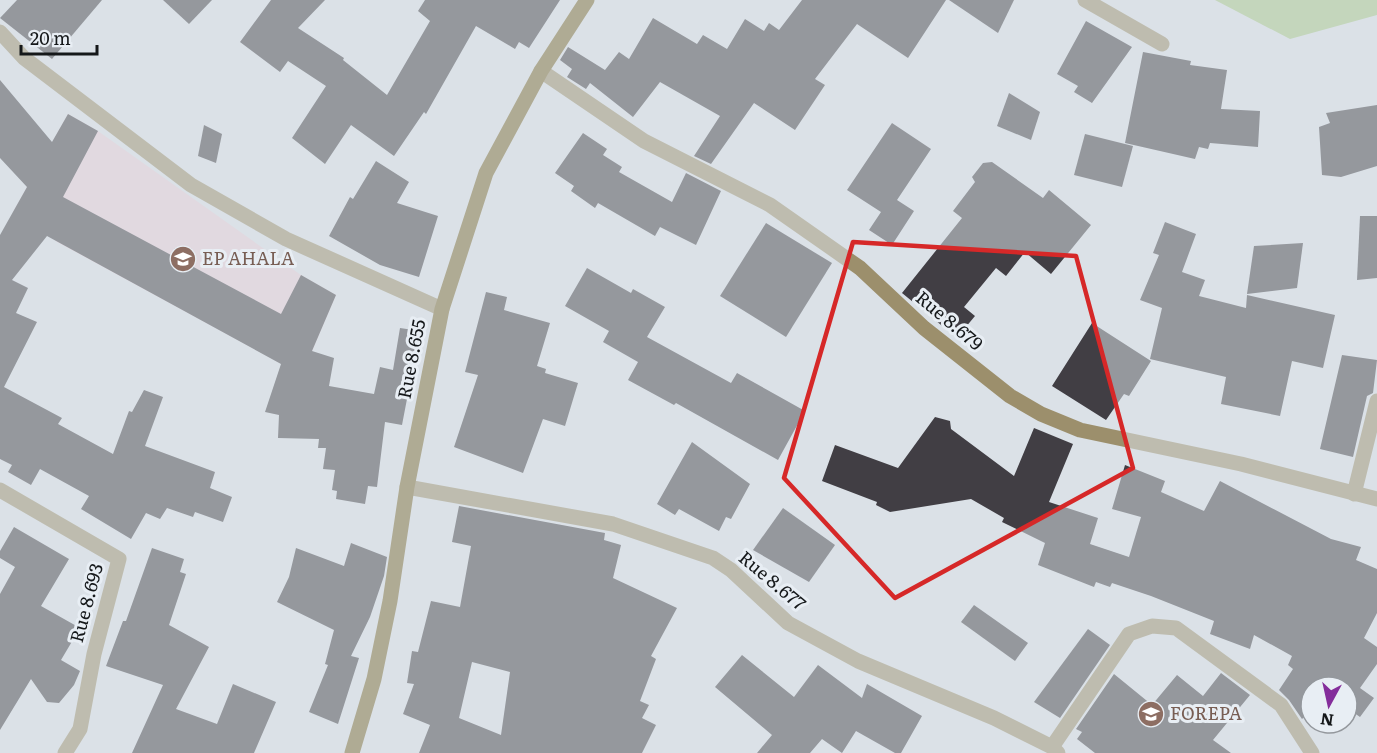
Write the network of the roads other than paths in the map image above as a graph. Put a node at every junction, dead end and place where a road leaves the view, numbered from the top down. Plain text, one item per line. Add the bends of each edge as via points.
1 (587, 0) edge
2 (1084, 0) edge
3 (0, 32) edge
4 (1162, 44) dead end
5 (541, 71) junction
6 (442, 309) junction
7 (1377, 401) edge
8 (407, 487) junction
9 (0, 490) edge
10 (1354, 494) junction
11 (1377, 499) edge
12 (1055, 750) edge
13 (65, 753) edge
14 (352, 753) edge
15 (1312, 753) edge

1 - 5 street, Rue 8.655
2 - 4 street
3 - 6 street via 24,58 191,184 286,239
5 - 6 street, Rue 8.655 via 486,173
5 - 10 street, Rue 8.679 via 644,141 770,206 860,268 924,328 1010,396 1041,414 1080,430 1241,464
6 - 8 street, Rue 8.655
7 - 10 street
8 - 12 street, Rue 8.677 via 613,524 713,558 788,623 858,661 994,718
8 - 14 street, Rue 8.655 via 374,679
9 - 13 street, Rue 8.693 via 119,559 94,654 80,729
10 - 11 street, Rue 8.679
12 - 15 street via 1129,634 1152,626 1176,628 1281,705

